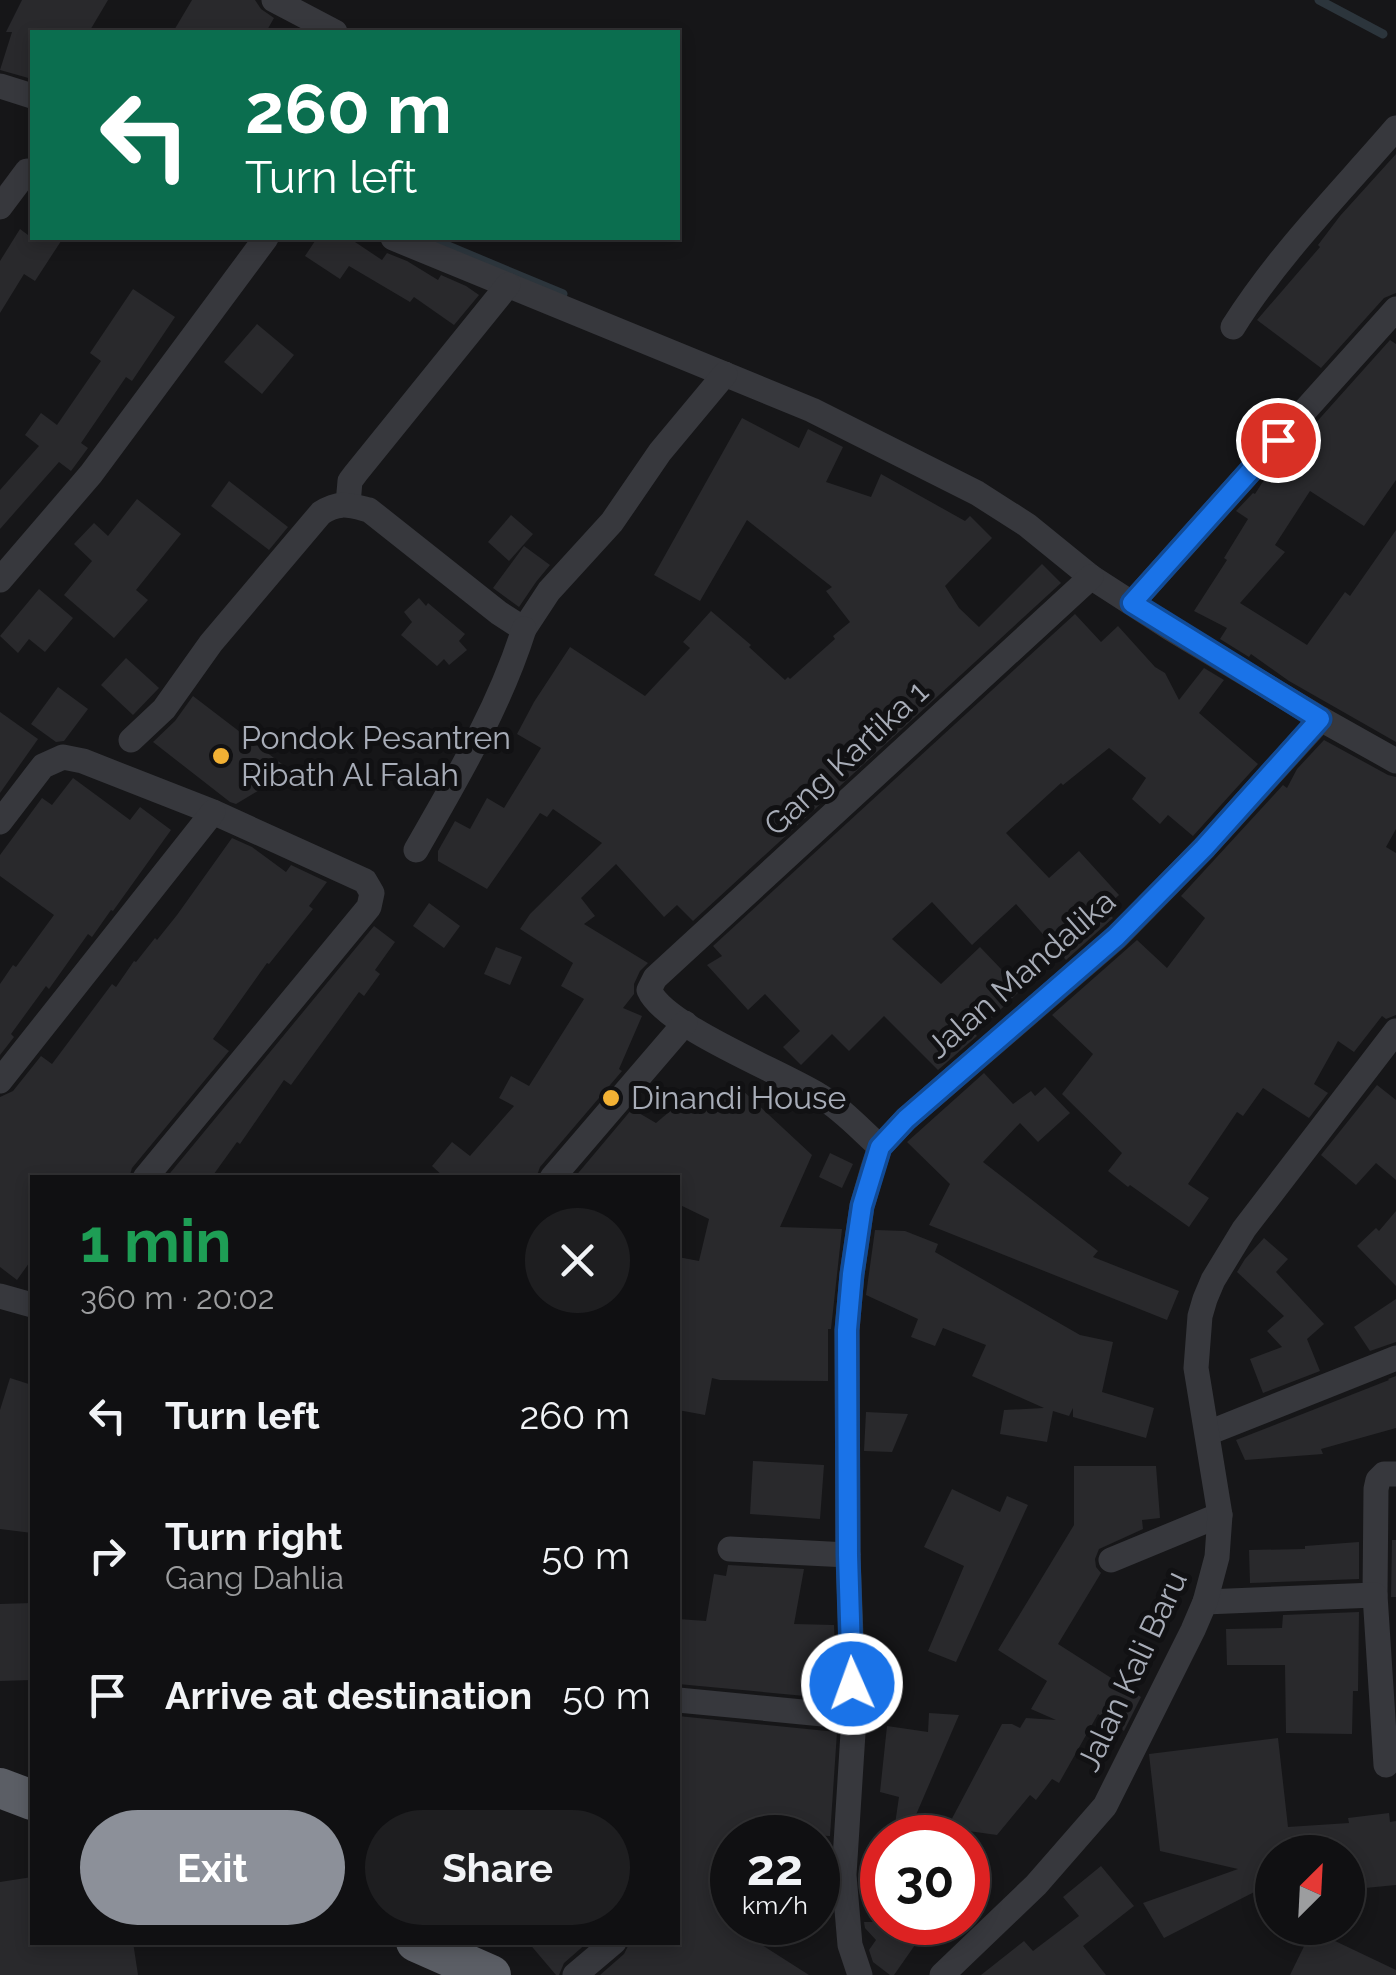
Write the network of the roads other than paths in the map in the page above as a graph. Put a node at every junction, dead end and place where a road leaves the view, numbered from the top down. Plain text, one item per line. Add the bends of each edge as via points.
1 (274, 0) edge
2 (331, 30) edge
3 (0, 86) edge
4 (30, 95) edge
5 (1396, 128) edge
6 (27, 171) dead end
7 (0, 207) edge
8 (265, 240) edge
9 (398, 240) edge
10 (508, 285) junction
11 (1396, 308) edge
12 (1233, 327) dead end
13 (724, 374) junction
14 (348, 504) junction
15 (1091, 577) junction
16 (0, 580) edge
17 (1132, 603) junction
18 (524, 629) junction
19 (1320, 719) junction
20 (131, 740) dead end
21 (1396, 760) edge
22 (213, 812) junction
23 (0, 822) edge
24 (416, 850) dead end
25 (685, 1024) junction
26 (1396, 1031) edge
27 (0, 1081) edge
28 (880, 1147) junction
29 (147, 1175) edge
30 (555, 1175) edge
31 (0, 1296) edge
32 (30, 1304) edge
33 (1396, 1358) edge
34 (1208, 1433) junction
35 (1396, 1474) edge
36 (1220, 1515) junction
37 (730, 1548) dead end
38 (848, 1555) junction
39 (1112, 1560) dead end
40 (1382, 1597) edge
41 (1205, 1602) junction
42 (680, 1700) edge
43 (1390, 1707) edge
44 (854, 1717) junction
45 (1386, 1765) dead end
46 (0, 1788) edge
47 (30, 1799) edge
48 (423, 1945) edge
49 (610, 1945) edge
50 (491, 1975) edge
51 (575, 1975) edge
52 (860, 1975) edge
53 (942, 1975) edge

1 - 2 street
3 - 4 street
5 - 12 street via 1291,247
6 - 7 street
8 - 16 street via 91,474
9 - 10 street
10 - 13 street
10 - 14 street via 350,481
11 - 17 street
13 - 15 street via 978,492
13 - 18 street
14 - 18 street via 369,510
14 - 20 street via 321,513 211,642 164,709
15 - 17 street
15 - 25 street, Gang Kartika 1 via 654,978 654,1001
17 - 19 street
18 - 24 street via 486,723
19 - 21 street
19 - 28 street, Jalan Mandalika via 1116,937
22 - 23 street via 63,757 44,766
22 - 27 street
22 - 29 street via 365,882 372,893 369,907
25 - 28 street via 806,1087
25 - 30 street
26 - 34 street, Jalan Kali Baru via 1244,1229 1213,1280 1200,1316 1196,1368
28 - 38 street, Jalan Mandalika via 862,1206 847,1330
31 - 32 street
33 - 34 street
34 - 36 street, Jalan Kali Baru
35 - 40 street via 1384,1474 1376,1489
36 - 39 street
36 - 41 street, Jalan Kali Baru
37 - 38 street
38 - 44 street, Jalan Mandalika
40 - 41 street
40 - 43 street
41 - 53 street, Jalan Kali Baru via 1105,1806 1036,1886
42 - 44 street
43 - 45 street
44 - 52 street, Jalan Mandalika via 844,1875 850,1945
46 - 47 highway
48 - 50 highway
49 - 51 street

